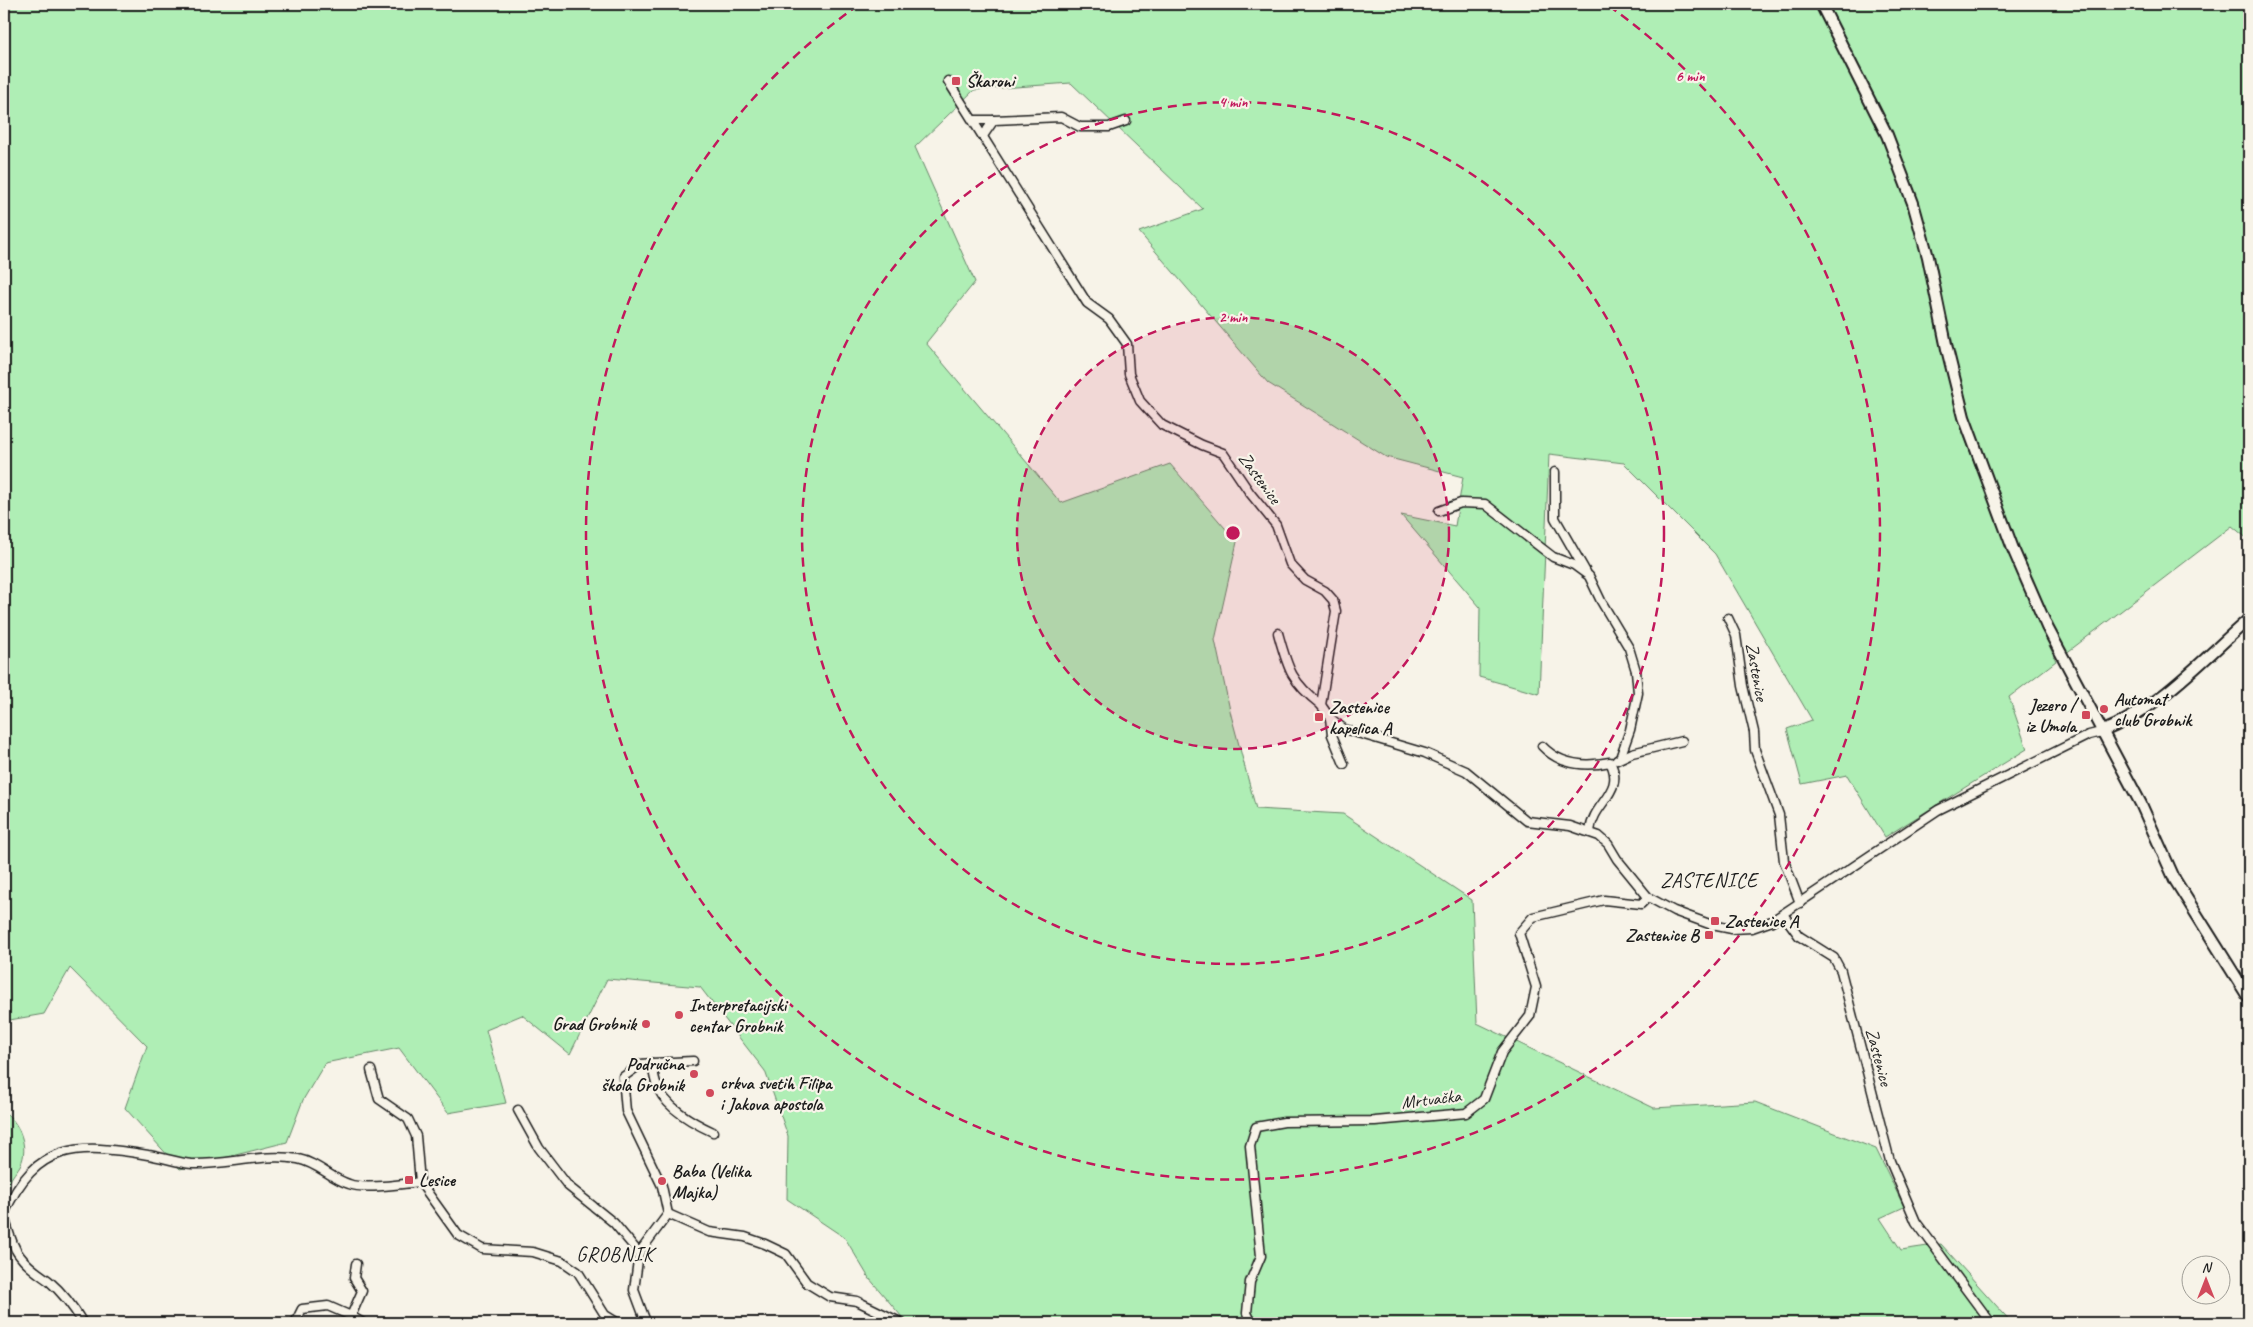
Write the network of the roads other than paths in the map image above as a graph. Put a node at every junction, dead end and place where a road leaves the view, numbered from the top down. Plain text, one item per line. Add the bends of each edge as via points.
1 (1821, 4) edge
2 (948, 81) dead end
3 (973, 120) junction
4 (994, 120) junction
5 (1126, 121) dead end
6 (983, 136) junction
7 (1555, 472) dead end
8 (1439, 511) dead end
9 (1589, 576) junction
10 (1728, 618) dead end
11 (2249, 619) edge
12 (1278, 633) dead end
13 (1321, 705) junction
14 (1330, 718) junction
15 (2101, 732) junction
16 (1682, 741) dead end
17 (1542, 746) dead end
18 (1620, 758) junction
19 (1610, 762) junction
20 (1344, 764) dead end
21 (1590, 831) junction
22 (1648, 897) junction
23 (1800, 903) junction
24 (1783, 914) junction
25 (2249, 998) edge
26 (693, 1061) dead end
27 (652, 1063) junction
28 (371, 1070) dead end
29 (518, 1110) dead end
30 (713, 1132) dead end
31 (420, 1182) junction
32 (668, 1214) junction
33 (4, 1215) edge
34 (639, 1253) junction
35 (356, 1264) dead end
36 (351, 1316) junction
37 (82, 1323) edge
38 (295, 1323) edge
39 (363, 1323) edge
40 (618, 1323) edge
41 (644, 1323) edge
42 (902, 1323) edge
43 (1252, 1323) edge
44 (1992, 1323) edge

1 - 15 main road via 1887,135 1913,203 1964,417 2013,549 2047,627
2 - 3 street, Zastenice
3 - 4 street
3 - 6 street, Zastenice
4 - 5 street via 1061,117 1080,127 1109,127
4 - 6 street
6 - 13 street, Zastenice via 1087,303 1120,332 1127,344 1128,374 1140,401 1162,426 1223,453 1276,525 1290,564 1305,580 1325,591 1333,600 1336,611
7 - 9 street via 1555,518
8 - 9 street via 1461,503 1485,504 1553,556
9 - 18 street via 1629,648 1636,671 1638,694
10 - 23 street, Zastenice via 1736,635 1755,750 1779,815 1784,861
11 - 15 main road via 2150,706 2124,723
12 - 13 street via 1295,681
13 - 14 street
14 - 20 street via 1332,735
14 - 21 street via 1344,729 1425,753 1466,771 1527,821
15 - 23 street via 1938,810
15 - 25 main road via 2141,804 2175,880
16 - 18 street
17 - 19 street via 1558,760 1596,765
18 - 19 street
19 - 21 street via 1617,779 1592,820
21 - 22 street via 1608,844
22 - 24 street via 1712,926 1732,929 1752,928
22 - 43 street, Mrtvačka via 1641,904 1604,900 1533,917 1519,933 1536,987 1530,1016 1502,1052 1484,1099 1466,1113 1375,1121 1284,1122 1256,1127 1250,1146 1262,1256 1250,1282 1247,1313
23 - 24 street
24 - 44 street, Zastenice via 1799,936 1834,958 1841,971 1890,1161 1919,1226
26 - 27 street
27 - 30 street via 662,1096 698,1125
27 - 32 street via 641,1064 626,1074 623,1086 626,1111 662,1186
28 - 31 street via 379,1099 408,1119 416,1136
29 - 34 street via 539,1148 568,1186 614,1223
31 - 33 street via 351,1186 298,1159 191,1164 106,1149 66,1150 27,1173
31 - 40 street via 458,1235 482,1250 533,1252 562,1261 578,1272 605,1315
32 - 34 street
32 - 42 street via 709,1232 745,1237 786,1254 806,1283 830,1297 857,1301
33 - 37 street via 18,1254 29,1267 50,1282 74,1308
34 - 41 street via 634,1290
35 - 36 street via 354,1278 362,1291
36 - 38 street via 328,1306 302,1309
36 - 39 street

